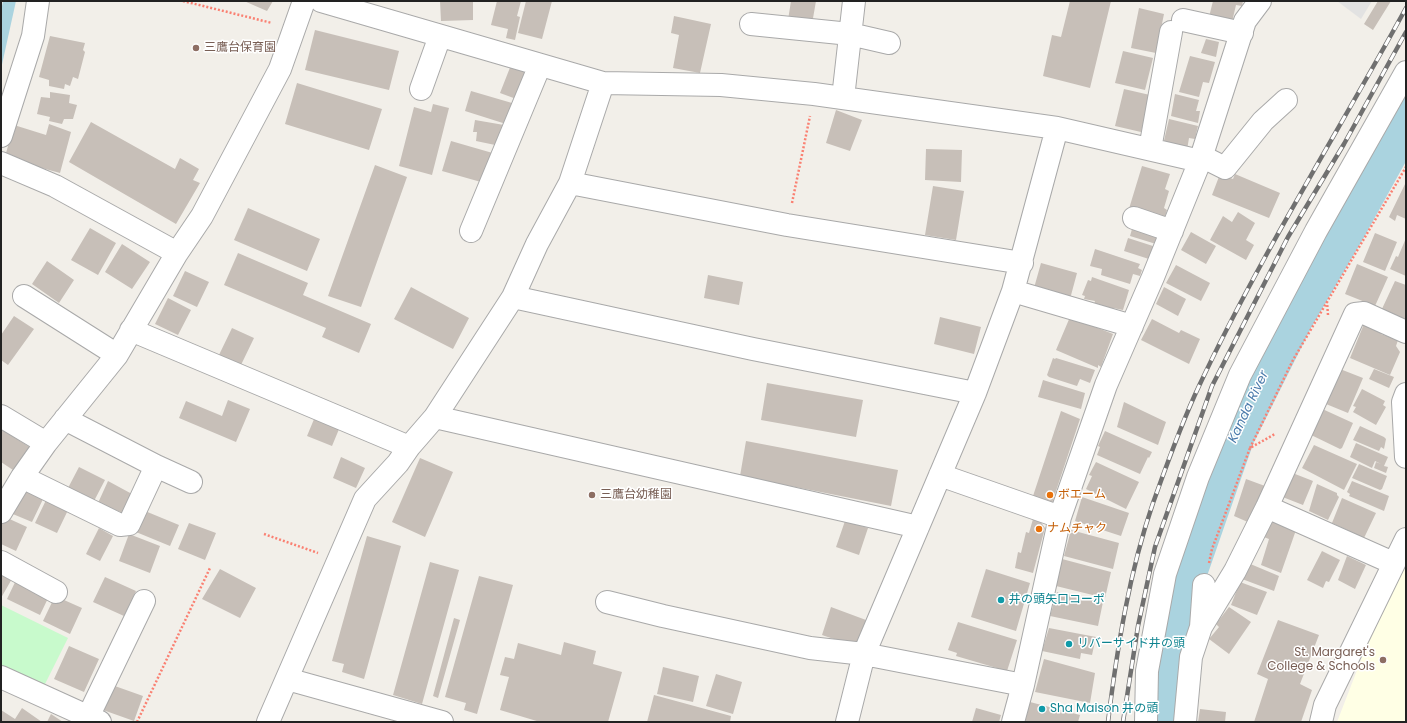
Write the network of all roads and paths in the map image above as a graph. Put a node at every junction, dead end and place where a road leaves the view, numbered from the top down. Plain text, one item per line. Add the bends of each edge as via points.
1 (38, 1) edge
2 (183, 1) edge
3 (304, 1) edge
4 (321, 1) edge
5 (854, 1) edge
6 (1260, 1) edge
7 (751, 24) dead end
8 (293, 28) junction
9 (1242, 33) junction
10 (850, 34) junction
11 (440, 36) junction
12 (889, 43) dead end
13 (540, 65) junction
14 (1406, 72) edge
15 (603, 83) junction
16 (420, 89) dead end
17 (814, 94) junction
18 (843, 98) junction
19 (1286, 100) dead end
20 (1057, 128) junction
21 (1, 136) edge
22 (1150, 149) junction
23 (1201, 159) junction
24 (1, 163) edge
25 (570, 183) junction
26 (1134, 218) dead end
27 (787, 225) junction
28 (471, 231) dead end
29 (1172, 231) junction
30 (178, 253) junction
31 (1022, 262) junction
32 (1013, 291) junction
33 (24, 296) dead end
34 (513, 297) junction
35 (1327, 302) dead end
36 (1132, 326) junction
37 (132, 330) junction
38 (1406, 332) edge
39 (117, 355) junction
40 (975, 393) junction
41 (1406, 394) edge
42 (1, 416) edge
43 (434, 417) junction
44 (65, 419) junction
45 (46, 443) junction
46 (409, 447) junction
47 (1250, 448) dead end
48 (1406, 457) edge
49 (156, 466) junction
50 (940, 475) junction
51 (22, 476) junction
52 (191, 482) dead end
53 (1267, 507) junction
54 (1, 512) edge
55 (1060, 517) junction
56 (918, 527) junction
57 (264, 534) dead end
58 (1406, 539) edge
59 (339, 560) junction
60 (1, 562) edge
61 (1393, 563) junction
62 (210, 568) dead end
63 (1204, 585) dead end
64 (56, 592) dead end
65 (144, 600) dead end
66 (607, 602) dead end
67 (1201, 627) junction
68 (864, 654) junction
69 (1, 677) edge
70 (287, 679) junction
71 (1023, 685) junction
72 (94, 719) edge
73 (137, 722) edge
74 (268, 722) edge
75 (442, 722) edge
76 (847, 722) edge
77 (1013, 722) edge
78 (1146, 722) edge
79 (1185, 722) edge
80 (1321, 722) edge

1 - 21 street via 33,36
2 - 8 path
3 - 8 street
4 - 11 street
5 - 10 street
6 - 9 street via 1246,21
7 - 10 street
8 - 30 street via 280,70 202,216
9 - 22 street via 1177,26
9 - 23 street
10 - 12 street
10 - 18 street
11 - 13 street
11 - 16 street
13 - 15 street
13 - 28 street
14 - 78 street via 1316,231 1244,368 1198,477 1166,574 1147,671
15 - 17 street via 721,85
15 - 25 street
17 - 18 street
17 - 27 path
18 - 20 street
19 - 23 street via 1263,121 1224,168
20 - 22 street
20 - 31 street
22 - 23 street
23 - 29 street
24 - 30 street via 56,186
25 - 27 street
25 - 34 street via 537,244
26 - 29 street
27 - 31 street
29 - 36 street
30 - 37 street
31 - 32 street
32 - 36 street
32 - 40 street
33 - 39 street
34 - 40 street via 753,349
34 - 43 street
35 - 47 path via 1293,360
36 - 55 street via 1106,384
37 - 39 street
37 - 46 street
38 - 53 street via 1364,313 1354,314
39 - 44 street
40 - 50 street
41 - 48 street via 1403,402
42 - 45 street
43 - 46 street
43 - 56 street
44 - 45 street
44 - 49 street
45 - 51 street
46 - 59 street via 365,499
49 - 51 street via 129,524 120,525
49 - 52 street
50 - 55 street
50 - 56 street
51 - 54 street
53 - 61 street
53 - 67 street via 1235,570
55 - 71 street
56 - 68 street
57 - 59 path
58 - 61 street
59 - 70 street
60 - 64 street
61 - 80 street via 1325,705
62 - 73 path
63 - 67 street
65 - 72 street
66 - 68 street via 810,648
67 - 79 street via 1191,657
68 - 71 street
68 - 76 street
69 - 72 street
70 - 74 street
70 - 75 street
71 - 77 street

